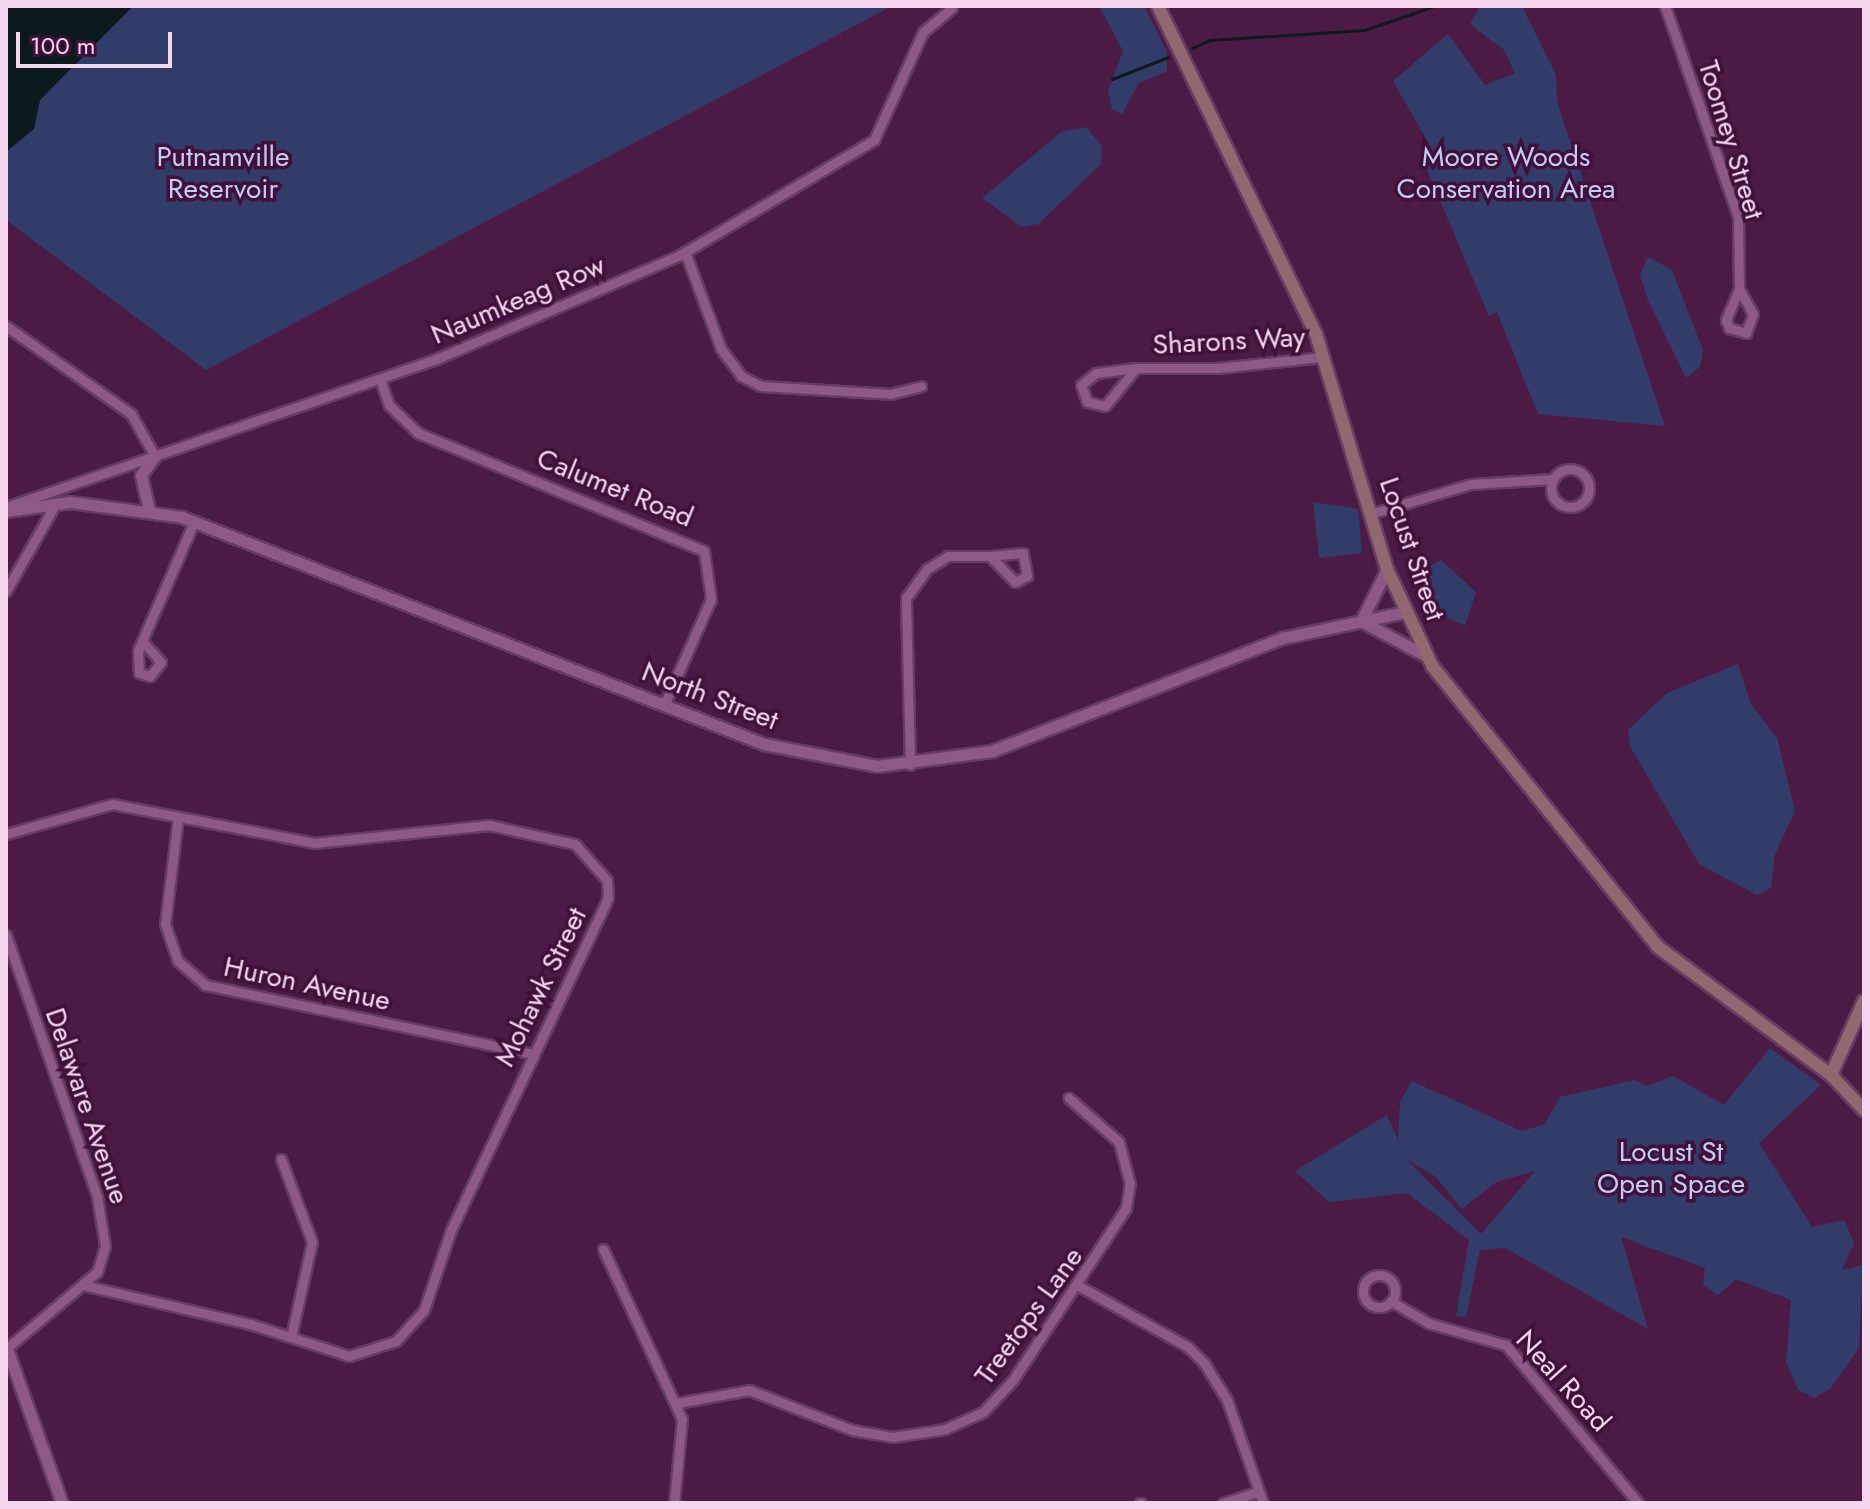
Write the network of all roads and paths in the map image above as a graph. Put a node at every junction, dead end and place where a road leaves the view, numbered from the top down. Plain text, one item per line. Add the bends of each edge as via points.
1 (1158, 6) edge
2 (1665, 6) edge
3 (952, 8) edge
4 (685, 252) junction
5 (1739, 289) dead end
6 (6, 326) edge
7 (1324, 357) junction
8 (1136, 368) junction
9 (380, 379) junction
10 (921, 386) dead end
11 (155, 456) junction
12 (1553, 479) junction
13 (56, 503) junction
14 (6, 509) edge
15 (149, 510) junction
16 (1373, 513) junction
17 (194, 522) junction
18 (990, 556) dead end
19 (1387, 569) junction
20 (6, 591) edge
21 (1404, 612) junction
22 (1361, 621) junction
23 (142, 641) dead end
24 (1428, 657) junction
25 (664, 705) junction
26 (910, 765) junction
27 (178, 817) junction
28 (6, 834) edge
29 (6, 935) edge
30 (1864, 1001) edge
31 (533, 1054) junction
32 (1831, 1075) junction
33 (1069, 1098) dead end
34 (1864, 1110) edge
35 (281, 1159) dead end
36 (603, 1249) dead end
37 (83, 1285) junction
38 (1079, 1286) junction
39 (1391, 1301) dead end
40 (291, 1337) junction
41 (7, 1347) edge
42 (677, 1403) junction
43 (1257, 1492) junction
44 (62, 1503) edge
45 (674, 1503) edge
46 (1223, 1503) edge
47 (1263, 1503) edge
48 (1638, 1503) edge

1 - 7 main road, Locust Street
2 - 5 street, Toomey Street via 1738,217
3 - 4 street, Naumkeag Row via 923,32 874,140
4 - 9 street, Naumkeag Row
4 - 10 street via 721,349 741,376 761,386 875,393
6 - 11 street via 131,414
7 - 8 street, Sharons Way
7 - 16 main road, Locust Street
8 - 8 street, Sharons Way via 1091,374 1081,385 1087,402 1105,406
9 - 11 street, Naumkeag Row
9 - 25 street, Calumet Road via 389,405 418,433 704,551 711,599
11 - 14 street, Naumkeag Row
11 - 15 street via 141,475
12 - 12 street via 1557,503 1568,508 1588,496 1584,474 1573,469
12 - 16 street via 1471,484
13 - 14 street, North Street
13 - 15 street, North Street
13 - 20 street
15 - 17 street, North Street
16 - 19 main road, Locust Street
17 - 23 street
17 - 25 street, North Street
18 - 26 street via 938,561 906,598
19 - 21 main road, Locust Street
19 - 22 street
21 - 22 street, North Street
21 - 24 main road, Locust Street
22 - 24 street
22 - 26 street, North Street via 1282,638 992,751
24 - 32 main road, Locust Street via 1658,947
25 - 26 street, North Street via 819,759
27 - 28 street, Mohawk Street via 107,804
27 - 31 street, Huron Avenue via 165,924 178,961 206,985
27 - 31 street, Mohawk Street via 314,843 489,825 538,832 591,854 607,880 608,898
29 - 37 street, Delaware Avenue via 105,1228 103,1260
30 - 32 main road
31 - 40 street, Mohawk Street via 413,1326 384,1348 349,1356
32 - 34 main road, Locust Street
33 - 38 street, Treetops Lane via 1111,1128 1130,1184 1116,1231
35 - 40 street via 312,1242
36 - 42 street
37 - 40 street, Mohawk Street
37 - 41 street, Delaware Avenue
38 - 42 street, Treetops Lane via 995,1402 945,1429 906,1437 852,1430 749,1390
38 - 43 street via 1188,1347 1204,1363 1227,1400
39 - 48 street, Neal Road via 1428,1323 1506,1345
41 - 44 street
42 - 45 street via 683,1459
43 - 46 street
43 - 47 street

